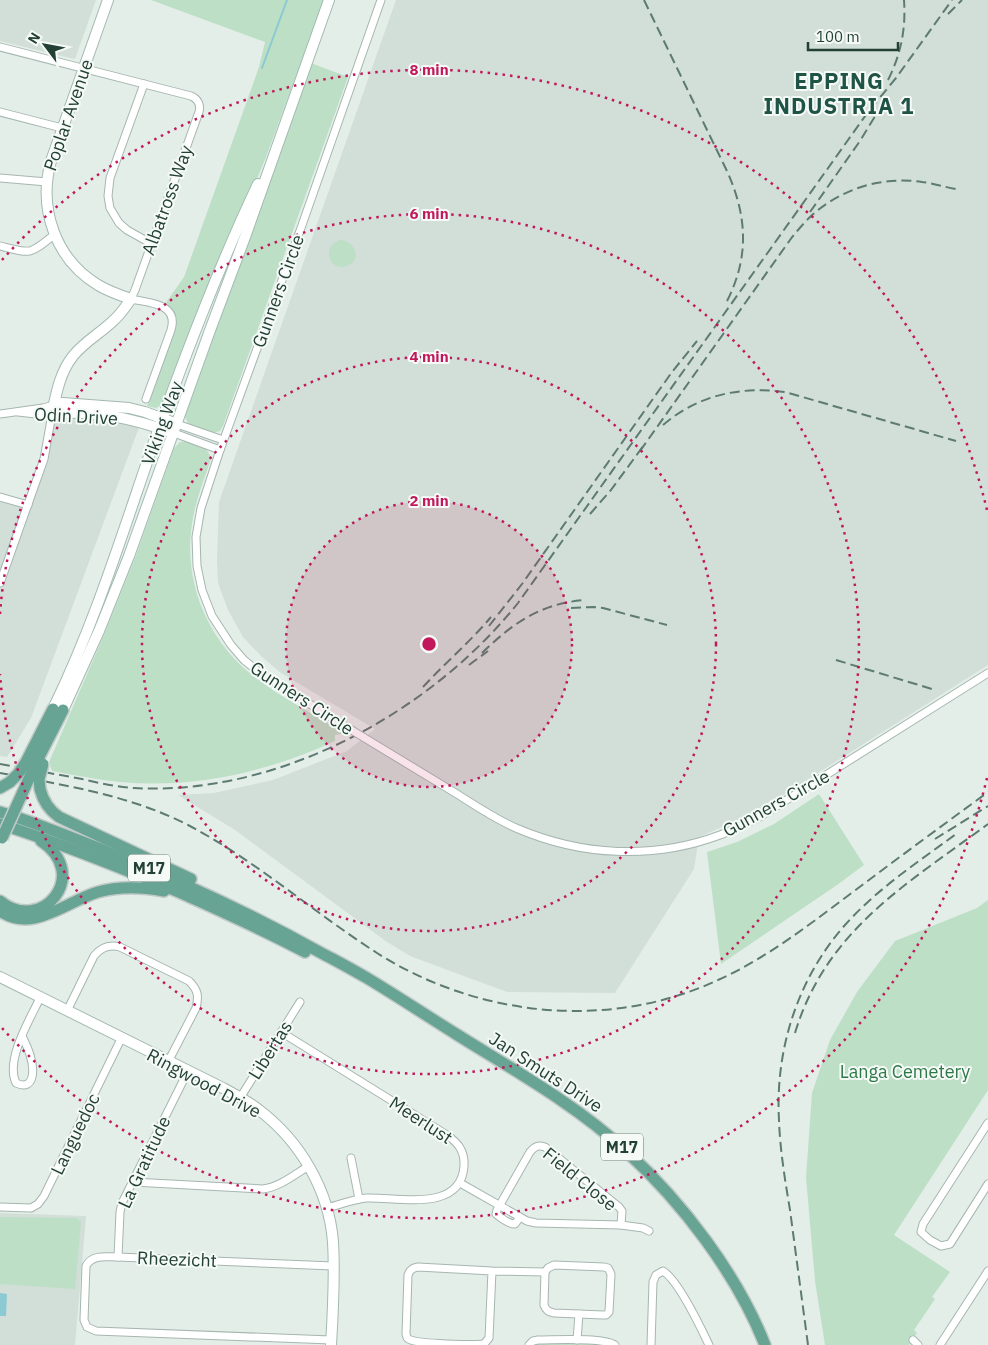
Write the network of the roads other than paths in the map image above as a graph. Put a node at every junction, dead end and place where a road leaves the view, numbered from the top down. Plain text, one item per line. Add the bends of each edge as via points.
1 (108, 0) edge
2 (329, 0) edge
3 (381, 0) edge
4 (0, 47) edge
5 (84, 69) junction
6 (144, 84) junction
7 (0, 112) edge
8 (62, 128) junction
9 (279, 140) junction
10 (0, 178) edge
11 (47, 182) junction
12 (54, 234) junction
13 (152, 244) junction
14 (0, 246) edge
15 (130, 299) junction
16 (146, 399) dead end
17 (53, 409) junction
18 (0, 414) edge
19 (161, 423) junction
20 (176, 428) junction
21 (223, 440) junction
22 (220, 450) junction
23 (0, 498) edge
24 (28, 505) junction
25 (0, 583) edge
26 (988, 673) edge
27 (58, 710) junction
28 (34, 762) junction
29 (5, 785) edge
30 (0, 812) edge
31 (0, 825) edge
32 (17, 830) junction
33 (1, 840) edge
34 (190, 897) junction
35 (0, 901) edge
36 (0, 911) edge
37 (256, 918) junction
38 (0, 978) edge
39 (40, 998) junction
40 (300, 1002) dead end
41 (418, 1010) junction
42 (67, 1011) junction
43 (281, 1032) junction
44 (22, 1036) junction
45 (121, 1038) junction
46 (168, 1062) junction
47 (188, 1071) junction
48 (240, 1098) junction
49 (988, 1123) edge
50 (351, 1158) dead end
51 (309, 1166) junction
52 (133, 1182) junction
53 (460, 1182) junction
54 (988, 1184) edge
55 (359, 1199) junction
56 (500, 1205) junction
57 (0, 1207) edge
58 (326, 1208) junction
59 (520, 1217) junction
60 (621, 1225) junction
61 (649, 1231) dead end
62 (118, 1257) junction
63 (333, 1266) junction
64 (492, 1271) junction
65 (988, 1271) edge
66 (545, 1272) junction
67 (579, 1314) junction
68 (577, 1340) junction
69 (331, 1343) edge
70 (447, 1344) edge
71 (529, 1345) edge
72 (615, 1345) edge
73 (651, 1345) edge
74 (709, 1345) edge
75 (764, 1345) edge
76 (940, 1345) edge

1 - 5 main road, Poplar Avenue
2 - 9 main road, Viking Way
3 - 21 street, Gunners Circle
4 - 5 street
5 - 6 street
5 - 8 main road, Poplar Avenue
6 - 13 street via 110,178 108,196 110,208 119,222
6 - 13 street, Albatross Way via 191,96 200,107
7 - 8 street
8 - 11 main road, Poplar Avenue
9 - 19 main road, Viking Way via 237,229
9 - 20 main road, Viking Way
10 - 11 street
11 - 12 main road, Poplar Avenue via 47,208
12 - 14 street via 30,252
12 - 15 main road, Poplar Avenue via 83,274
13 - 15 street, Albatross Way
15 - 16 street, Poplar Avenue via 164,307 173,320
15 - 17 main road, Odin Drive via 116,319 84,344 72,358 62,375
17 - 18 street, Odin Drive
17 - 19 main road, Odin Drive
17 - 24 street via 44,459
19 - 20 main road, Odin Drive
19 - 27 main road, Viking Way
20 - 21 street, Odin Drive
20 - 22 street, Odin Drive
20 - 27 main road, Viking Way via 99,631
21 - 22 street, Gunners Circle
22 - 26 street, Gunners Circle, bridge via 201,508 196,537 202,590 231,646 270,680 496,818 566,846 624,852 652,851 705,840 739,828
23 - 24 street
24 - 25 street
27 - 28 main road
28 - 29 main road, bridge
28 - 31 main road
28 - 33 main road, bridge
28 - 37 main road, bridge via 45,803 59,817 194,881
30 - 37 main road, Jan Smuts Drive / M17 via 149,868
31 - 32 main road, Jan Smuts Drive
32 - 34 main road, Jan Smuts Drive / M17 via 77,850
32 - 35 main road via 38,839 54,852 62,867 62,882 53,899 37,910 16,910
34 - 36 main road via 154,889 122,888 105,890 35,918 19,919
34 - 41 main road, Jan Smuts Drive / M17
37 - 41 main road, Jan Smuts Drive / M17 via 366,977
38 - 39 main road, Ringwood Drive
39 - 42 main road, Ringwood Drive
39 - 44 street
40 - 43 street, Libertas
41 - 75 main road, Jan Smuts Drive / M17 via 572,1106 640,1164 676,1203 718,1257 748,1308
42 - 45 main road, Ringwood Drive
42 - 46 street via 94,956 110,945 189,981 198,993 196,1008
43 - 48 street, Libertas
43 - 53 street, Meerlust via 456,1142 462,1149 464,1165
44 - 44 street via 33,1066 30,1082 26,1085 16,1083 12,1076
45 - 46 main road, Ringwood Drive
45 - 57 street, Languedoc via 44,1196 31,1208
46 - 47 main road, Ringwood Drive
47 - 48 main road, Ringwood Drive
47 - 52 street, La Gratitude
48 - 51 main road, Ringwood Drive via 283,1131
49 - 54 street via 923,1224 922,1232 941,1246 950,1244
50 - 55 street
51 - 52 street via 277,1185 263,1189
51 - 58 main road, Ringwood Drive
52 - 62 street, La Gratitude via 121,1208
53 - 55 street via 454,1190 431,1199
53 - 56 street, Field Close
55 - 58 street
56 - 59 street, Field Close
56 - 59 street, Field Close via 496,1214 511,1224
56 - 60 street, Field Close via 530,1152 540,1145 619,1207 622,1211
58 - 63 main road, Ringwood Drive via 333,1241
59 - 60 street, Field Close via 536,1224
60 - 61 street, Field Close
62 - 63 street, Rheezicht
62 - 69 street, Rheezicht via 94,1257 86,1266 84,1320 87,1327 96,1331
63 - 69 main road, Ringwood Drive
64 - 66 street
64 - 70 street via 487,1342 481,1345
64 - 70 street via 418,1267 410,1271 407,1338
65 - 76 street
66 - 67 street via 546,1310
66 - 67 street via 554,1265 608,1268 611,1274 609,1312 603,1315
67 - 68 street
68 - 71 street via 538,1340
68 - 72 street
73 - 74 street via 653,1282 656,1274 663,1271 679,1289

